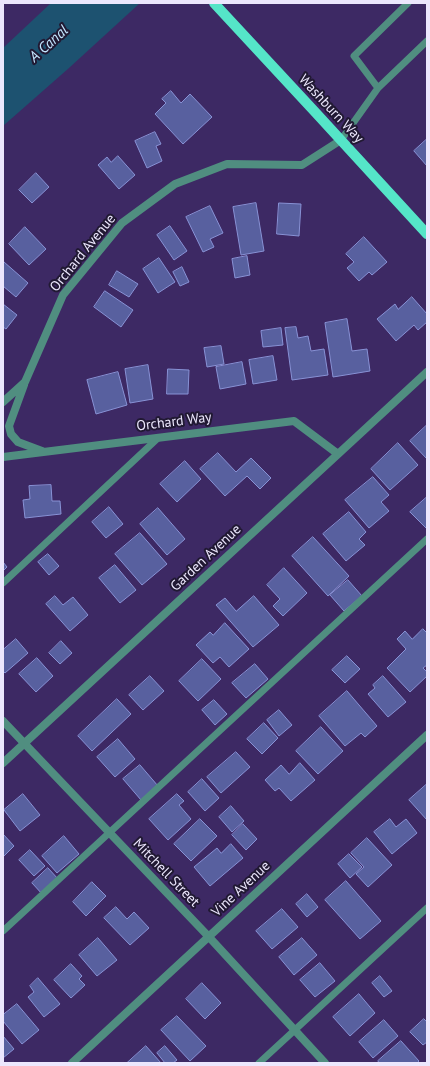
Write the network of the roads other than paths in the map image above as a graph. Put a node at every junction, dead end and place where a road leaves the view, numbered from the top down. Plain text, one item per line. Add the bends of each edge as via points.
1 (214, 3) edge
2 (408, 3) edge
3 (427, 41) edge
4 (378, 88) junction
5 (341, 140) junction
6 (427, 234) edge
7 (427, 372) edge
8 (25, 382) junction
9 (3, 402) edge
10 (158, 438) junction
11 (44, 452) junction
12 (338, 454) junction
13 (3, 457) edge
14 (427, 539) edge
15 (3, 583) edge
16 (3, 720) edge
17 (427, 735) edge
18 (24, 743) junction
19 (3, 763) edge
20 (109, 833) junction
21 (427, 908) edge
22 (3, 931) edge
23 (209, 937) junction
24 (295, 1030) junction
25 (72, 1063) edge
26 (259, 1063) edge
27 (325, 1063) edge

1 - 5 main road, Washburn Way
2 - 4 lane via 354,56
3 - 4 lane
4 - 5 lane
5 - 6 main road, Washburn Way
5 - 8 street, Orchard Avenue via 302,165 227,164 175,184 122,223 63,295
7 - 12 street, Garden Avenue
8 - 9 street, Orchard Avenue
8 - 11 street via 9,426 11,434 18,442
10 - 11 street, Orchard Way
10 - 12 street, Orchard Way via 294,421
10 - 15 lane
11 - 13 street, Orchard Way
12 - 18 street, Garden Avenue
14 - 20 lane
16 - 18 street, Mitchell Street
17 - 23 street, Vine Avenue
18 - 19 street, Garden Avenue
18 - 20 street, Mitchell Street
20 - 22 lane
20 - 23 street, Mitchell Street
21 - 24 lane
23 - 24 street, Mitchell Street
23 - 25 street, Vine Avenue
24 - 26 lane
24 - 27 street, Mitchell Street

